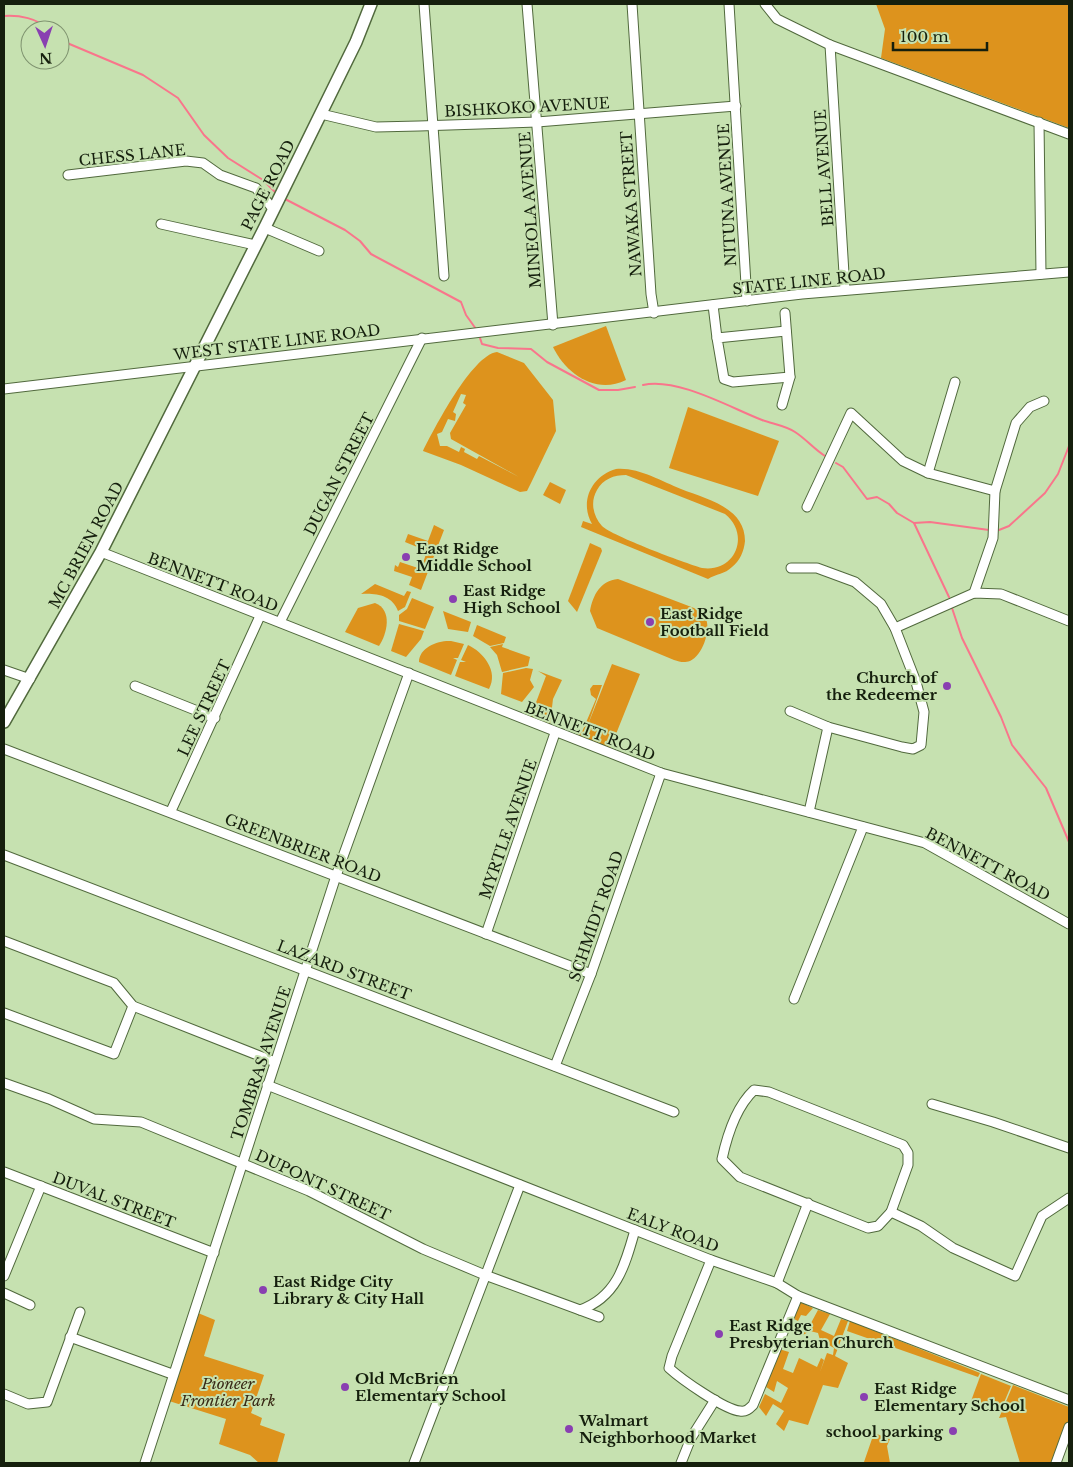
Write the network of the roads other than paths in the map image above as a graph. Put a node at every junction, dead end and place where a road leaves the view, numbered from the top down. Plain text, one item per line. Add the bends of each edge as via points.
1 (371, 4) edge
2 (424, 4) edge
3 (527, 4) edge
4 (632, 4) edge
5 (729, 4) edge
6 (765, 4) edge
7 (830, 45) junction
8 (736, 106) junction
9 (320, 114) junction
10 (639, 114) junction
11 (537, 122) junction
12 (1039, 122) junction
13 (432, 126) junction
14 (1069, 134) edge
15 (68, 175) dead end
16 (273, 209) junction
17 (161, 224) dead end
18 (264, 228) junction
19 (255, 245) junction
20 (318, 251) dead end
21 (1069, 272) edge
22 (1041, 274) junction
23 (444, 276) dead end
24 (845, 290) junction
25 (747, 301) junction
26 (712, 305) junction
27 (654, 313) junction
28 (785, 313) dead end
29 (553, 325) junction
30 (786, 331) junction
31 (422, 338) junction
32 (717, 338) junction
33 (194, 367) junction
34 (790, 377) junction
35 (188, 379) joint
36 (955, 382) dead end
37 (4, 389) edge
38 (1044, 401) dead end
39 (782, 405) dead end
40 (928, 473) junction
41 (995, 491) junction
42 (806, 507) dead end
43 (101, 552) junction
44 (791, 568) dead end
45 (974, 593) junction
46 (260, 616) junction
47 (1069, 621) edge
48 (280, 622) junction
49 (895, 628) junction
50 (4, 670) edge
51 (409, 673) junction
52 (30, 679) junction
53 (135, 686) dead end
54 (790, 711) dead end
55 (215, 718) junction
56 (4, 722) edge
57 (828, 727) junction
58 (555, 733) junction
59 (4, 749) edge
60 (661, 774) junction
61 (171, 811) junction
62 (809, 812) junction
63 (863, 827) junction
64 (4, 855) edge
65 (336, 876) junction
66 (1069, 924) edge
67 (486, 934) junction
68 (4, 941) edge
69 (306, 970) junction
70 (591, 974) junction
71 (794, 999) dead end
72 (133, 1006) junction
73 (4, 1013) edge
74 (275, 1062) junction
75 (555, 1066) junction
76 (4, 1083) edge
77 (267, 1085) junction
78 (932, 1104) dead end
79 (674, 1112) dead end
80 (1069, 1148) edge
81 (244, 1163) junction
82 (4, 1172) edge
83 (520, 1185) junction
84 (41, 1186) junction
85 (1069, 1198) edge
86 (808, 1203) junction
87 (891, 1212) junction
88 (635, 1230) junction
89 (214, 1253) junction
90 (711, 1260) junction
91 (485, 1275) junction
92 (4, 1276) edge
93 (777, 1283) junction
94 (4, 1293) edge
95 (798, 1296) junction
96 (30, 1306) dead end
97 (580, 1310) junction
98 (80, 1312) dead end
99 (600, 1317) dead end
100 (70, 1337) junction
101 (172, 1374) junction
102 (4, 1394) edge
103 (715, 1400) junction
104 (1069, 1400) edge
105 (1069, 1427) edge
106 (145, 1463) edge
107 (416, 1463) edge
108 (681, 1463) edge
109 (1056, 1463) edge

1 - 9 main road, PAGE ROAD
2 - 13 street
3 - 11 street, MINEOLA AVENUE
4 - 10 street, NAWAKA STREET
5 - 8 street, NITUNA AVENUE
6 - 7 street via 777,19
7 - 12 street
7 - 24 street, BELL AVENUE
8 - 10 street, BISHKOKO AVENUE
8 - 25 street, NITUNA AVENUE
9 - 13 street, BISHKOKO AVENUE via 376,127
9 - 16 main road, PAGE ROAD
10 - 11 street, BISHKOKO AVENUE
10 - 27 street, NAWAKA STREET
11 - 13 street, BISHKOKO AVENUE
11 - 29 street, MINEOLA AVENUE
12 - 14 street
12 - 22 street
13 - 23 street
15 - 16 street, CHESS LANE via 186,161 203,164 256,188
16 - 18 main road, PAGE ROAD
17 - 19 street
18 - 19 main road, PAGE ROAD
18 - 20 street
19 - 33 main road, PAGE ROAD
21 - 22 street, STATE LINE ROAD
22 - 24 street, STATE LINE ROAD
24 - 25 street, STATE LINE ROAD
25 - 26 street, STATE LINE ROAD
26 - 27 street, STATE LINE ROAD
26 - 32 street
27 - 29 street, STATE LINE ROAD
28 - 30 street
29 - 31 street, WEST STATE LINE ROAD
30 - 32 street
30 - 34 street
31 - 33 street, WEST STATE LINE ROAD
31 - 48 street, DUGAN STREET
32 - 34 street via 724,379 733,382
33 - 35 main road, PAGE ROAD
33 - 37 street, WEST STATE LINE ROAD
34 - 39 street
35 - 43 main road, MC BRIEN ROAD
36 - 40 street
38 - 41 street via 1030,407 1016,423
40 - 41 street
40 - 42 street via 903,461 851,413
41 - 45 street via 993,538
43 - 46 street, BENNETT ROAD
43 - 52 main road, MC BRIEN ROAD
44 - 49 street via 817,568 855,582 881,604
45 - 47 street via 1000,594
45 - 49 street
46 - 48 street, BENNETT ROAD
46 - 55 street, LEE STREET
48 - 51 street, BENNETT ROAD
49 - 57 street via 924,712 920,745 914,749 902,747
50 - 52 street
51 - 58 street, BENNETT ROAD
51 - 65 street, TOMBRAS AVENUE
52 - 56 main road, MC BRIEN ROAD
53 - 55 street
54 - 57 street
55 - 61 street, LEE STREET
57 - 62 street
58 - 60 street, BENNETT ROAD
58 - 67 street, MYRTLE AVENUE
59 - 61 street, GREENBRIER ROAD
60 - 62 street, BENNETT ROAD
60 - 70 street, SCHMIDT ROAD
61 - 65 street, GREENBRIER ROAD
62 - 63 street, BENNETT ROAD
63 - 66 street, BENNETT ROAD via 925,843
63 - 71 street
64 - 69 street, LAZARD STREET
65 - 67 street, GREENBRIER ROAD
65 - 69 street, TOMBRAS AVENUE
67 - 70 street, GREENBRIER ROAD
68 - 72 street via 114,983
69 - 74 street, TOMBRAS AVENUE
69 - 75 street, LAZARD STREET
70 - 75 street, SCHMIDT ROAD
72 - 73 street via 114,1054
72 - 74 street
74 - 77 street, TOMBRAS AVENUE
75 - 79 street, LAZARD STREET
76 - 81 street, DUPONT STREET via 94,1119 141,1122
77 - 81 street, TOMBRAS AVENUE
77 - 83 street, EALY ROAD
78 - 80 street
81 - 89 street, TOMBRAS AVENUE
81 - 91 street, DUPONT STREET
82 - 84 street, DUVAL STREET
83 - 88 street, EALY ROAD
83 - 91 street
84 - 89 street, DUVAL STREET
84 - 92 street
85 - 87 street via 1042,1216 1015,1276 953,1248 921,1226
86 - 87 street via 868,1228 878,1226
86 - 87 street via 740,1177 722,1159 744,1099 754,1090 769,1092 903,1145 908,1153 908,1165
86 - 93 street
88 - 90 street, EALY ROAD
88 - 97 street via 613,1287 596,1304
89 - 101 street, TOMBRAS AVENUE
90 - 93 street, EALY ROAD
90 - 103 street via 669,1368
91 - 97 street, DUPONT STREET
91 - 107 street
93 - 95 street, EALY ROAD
94 - 96 street
95 - 103 street via 753,1405 747,1411 738,1412
95 - 104 street, EALY ROAD
97 - 99 street, DUPONT STREET
98 - 100 street
100 - 101 street
100 - 102 street via 47,1402 28,1404
101 - 106 street, TOMBRAS AVENUE
103 - 108 street
105 - 109 street

